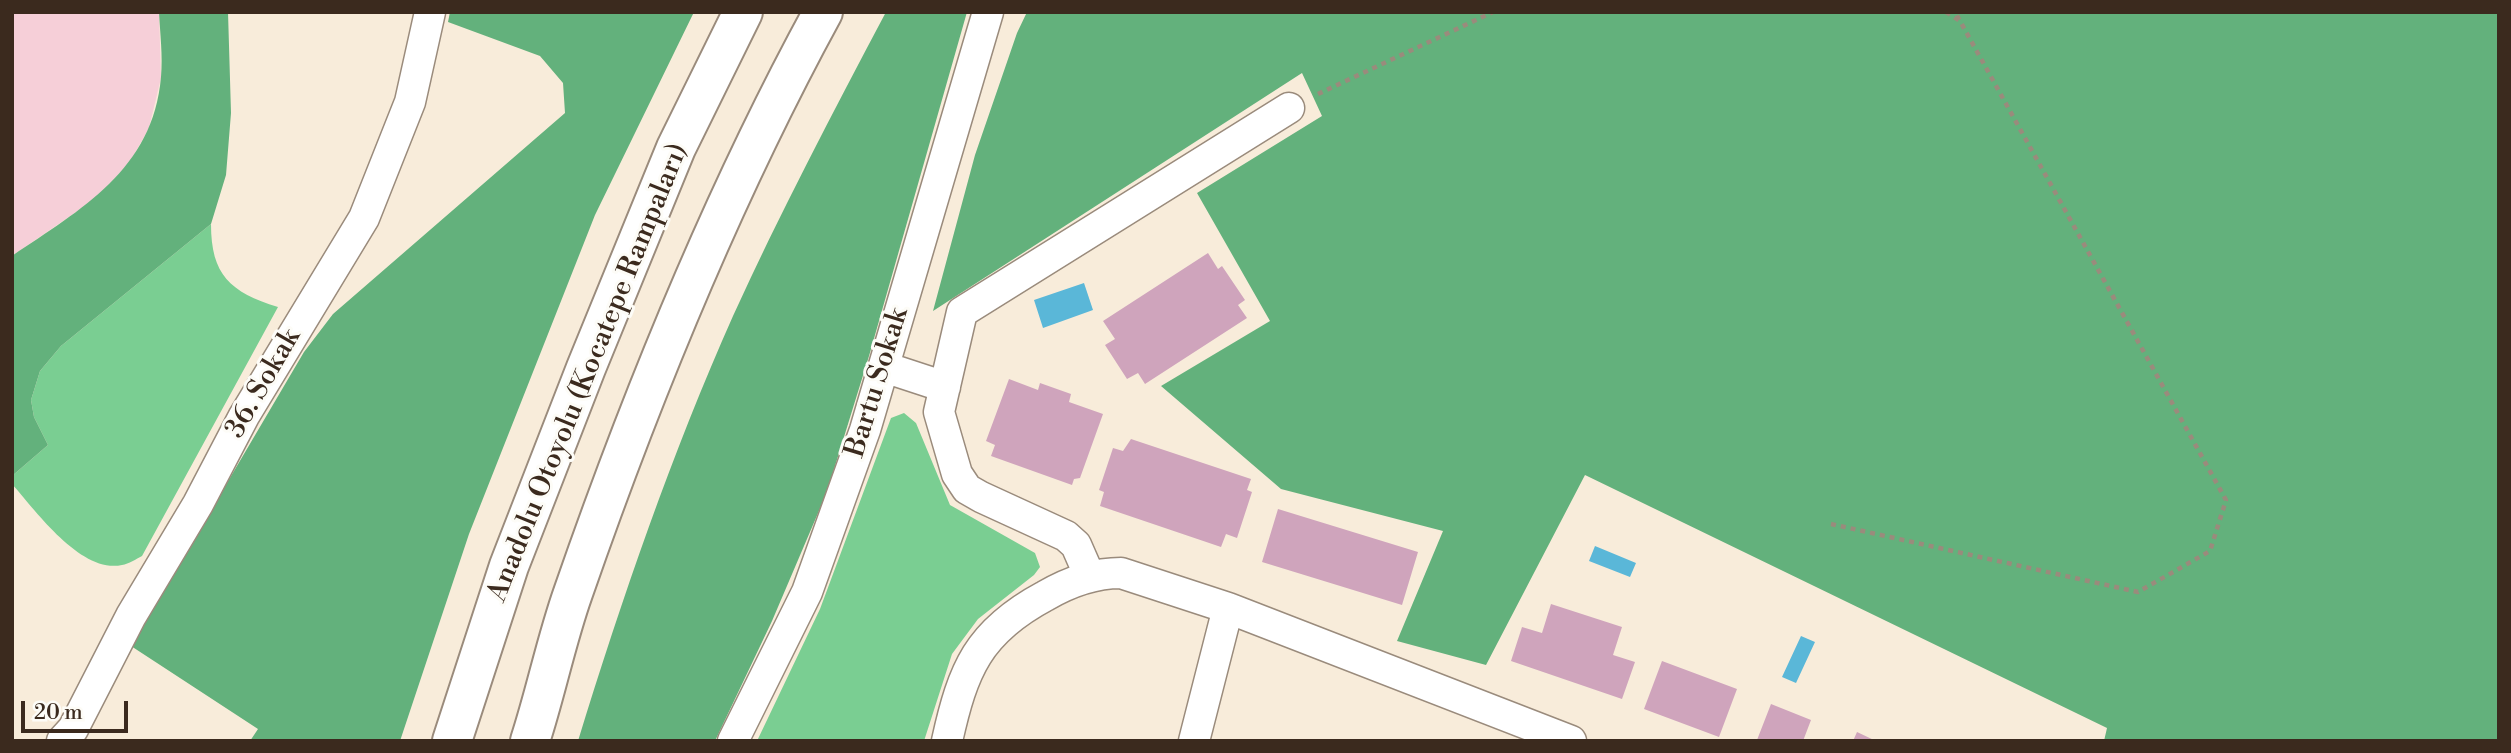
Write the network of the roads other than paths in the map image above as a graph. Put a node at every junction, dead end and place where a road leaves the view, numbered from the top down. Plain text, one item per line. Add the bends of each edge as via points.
1 (430, 12) edge
2 (743, 12) edge
3 (823, 12) edge
4 (988, 12) edge
5 (1289, 108) road end
6 (884, 368) junction
7 (945, 387) junction
8 (1090, 577) junction
9 (1228, 608) junction
10 (1563, 739) edge
11 (62, 741) edge
12 (452, 741) edge
13 (530, 741) edge
14 (733, 741) edge
15 (947, 741) edge
16 (1194, 741) edge

1 - 11 street, 36. Sokak via 410,102 364,218 244,416 73,729
2 - 12 highway, Anadolu Otoyolu (Kocatepe Rampaları) via 676,148 586,368 509,566
3 - 13 highway via 737,178 645,398 572,595
4 - 6 street, Bartu Sokak
5 - 7 street via 962,312
6 - 7 street
6 - 14 street, Bartu Sokak via 807,592
7 - 8 street via 939,412 942,429 967,489 1066,536 1076,545
8 - 9 street via 1121,573
8 - 15 street via 1026,606 988,637 972,660
9 - 10 street
9 - 16 street

